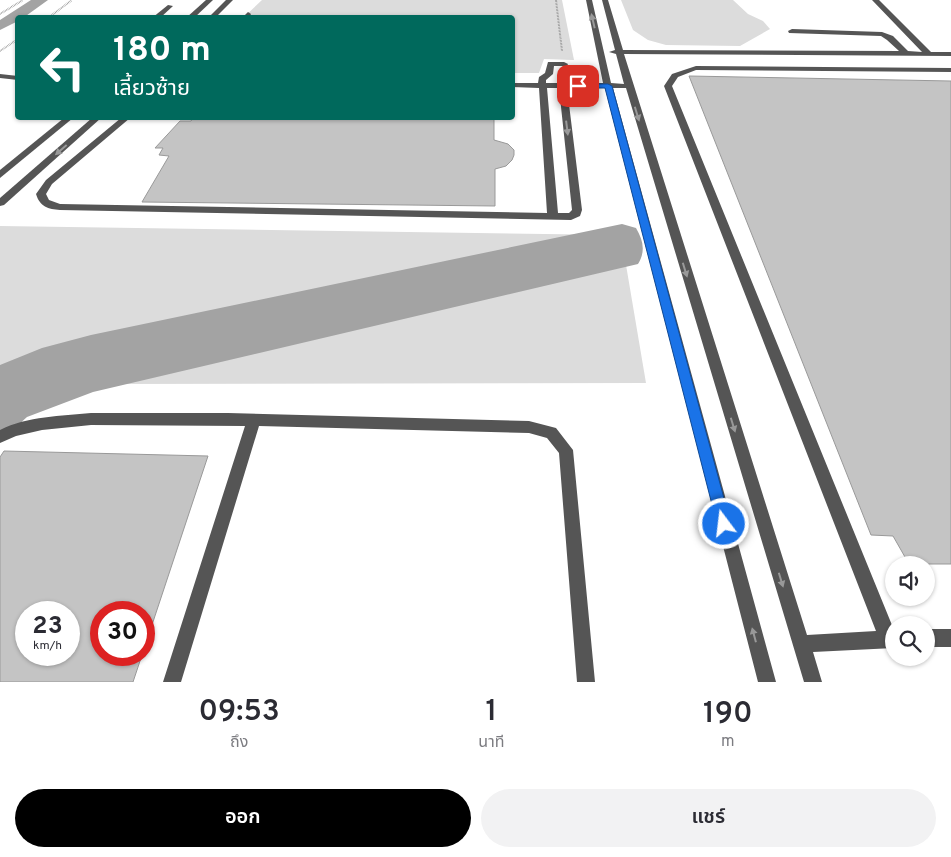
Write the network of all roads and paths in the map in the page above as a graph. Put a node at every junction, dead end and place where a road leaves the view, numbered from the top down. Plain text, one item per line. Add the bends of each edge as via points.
1 (24, 0) edge
2 (72, 0) edge
3 (210, 0) edge
4 (230, 0) edge
5 (556, 0) edge
6 (589, 0) edge
7 (605, 0) edge
8 (875, 0) edge
9 (170, 6) dead end
10 (0, 14) edge
11 (52, 15) edge
12 (158, 15) edge
13 (192, 15) edge
14 (214, 15) edge
15 (792, 31) dead end
16 (15, 41) edge
17 (0, 51) edge
18 (600, 52) junction
19 (619, 52) junction
20 (904, 54) junction
21 (929, 54) junction
22 (951, 54) edge
23 (564, 64) joint
24 (951, 70) edge
25 (0, 76) edge
26 (15, 78) edge
27 (515, 79) edge
28 (542, 82) junction
29 (562, 83) junction
30 (608, 83) junction
31 (628, 83) junction
32 (515, 85) edge
33 (67, 120) edge
34 (95, 120) edge
35 (124, 120) edge
36 (0, 175) edge
37 (0, 203) edge
38 (553, 218) junction
39 (254, 420) junction
40 (0, 436) edge
41 (885, 624) edge
42 (935, 638) edge
43 (951, 638) edge
44 (885, 639) edge
45 (801, 644) junction
46 (172, 682) edge
47 (586, 682) edge
48 (767, 682) edge
49 (813, 682) edge

1 - 10 path
2 - 11 path
3 - 13 street
4 - 14 street
5 - 23 path
18 -> 6 street
7 - 19 street
8 - 21 street
9 - 12 street
15 - 20 street via 882,34
16 - 17 path
18 - 19 street
18 - 30 street
19 - 20 street
19 - 31 street
20 - 21 street
21 - 22 street
23 - 28 street via 551,64 549,74
24 - 41 street via 696,68 676,74 668,86
25 - 26 street
27 - 28 street
28 - 29 street
28 - 32 street
28 - 38 street
29 - 30 street
29 -> 38 street via 577,210 571,217
30 - 31 street
48 -> 30 street
31 -> 45 street
33 - 36 street
34 -> 37 street
35 - 38 street via 50,182 41,194 42,201 48,206 60,207
39 - 40 street via 91,419 42,424
39 - 46 street
39 - 47 street via 529,427 551,433 566,450
42 - 43 street
44 - 45 street
45 - 49 street

